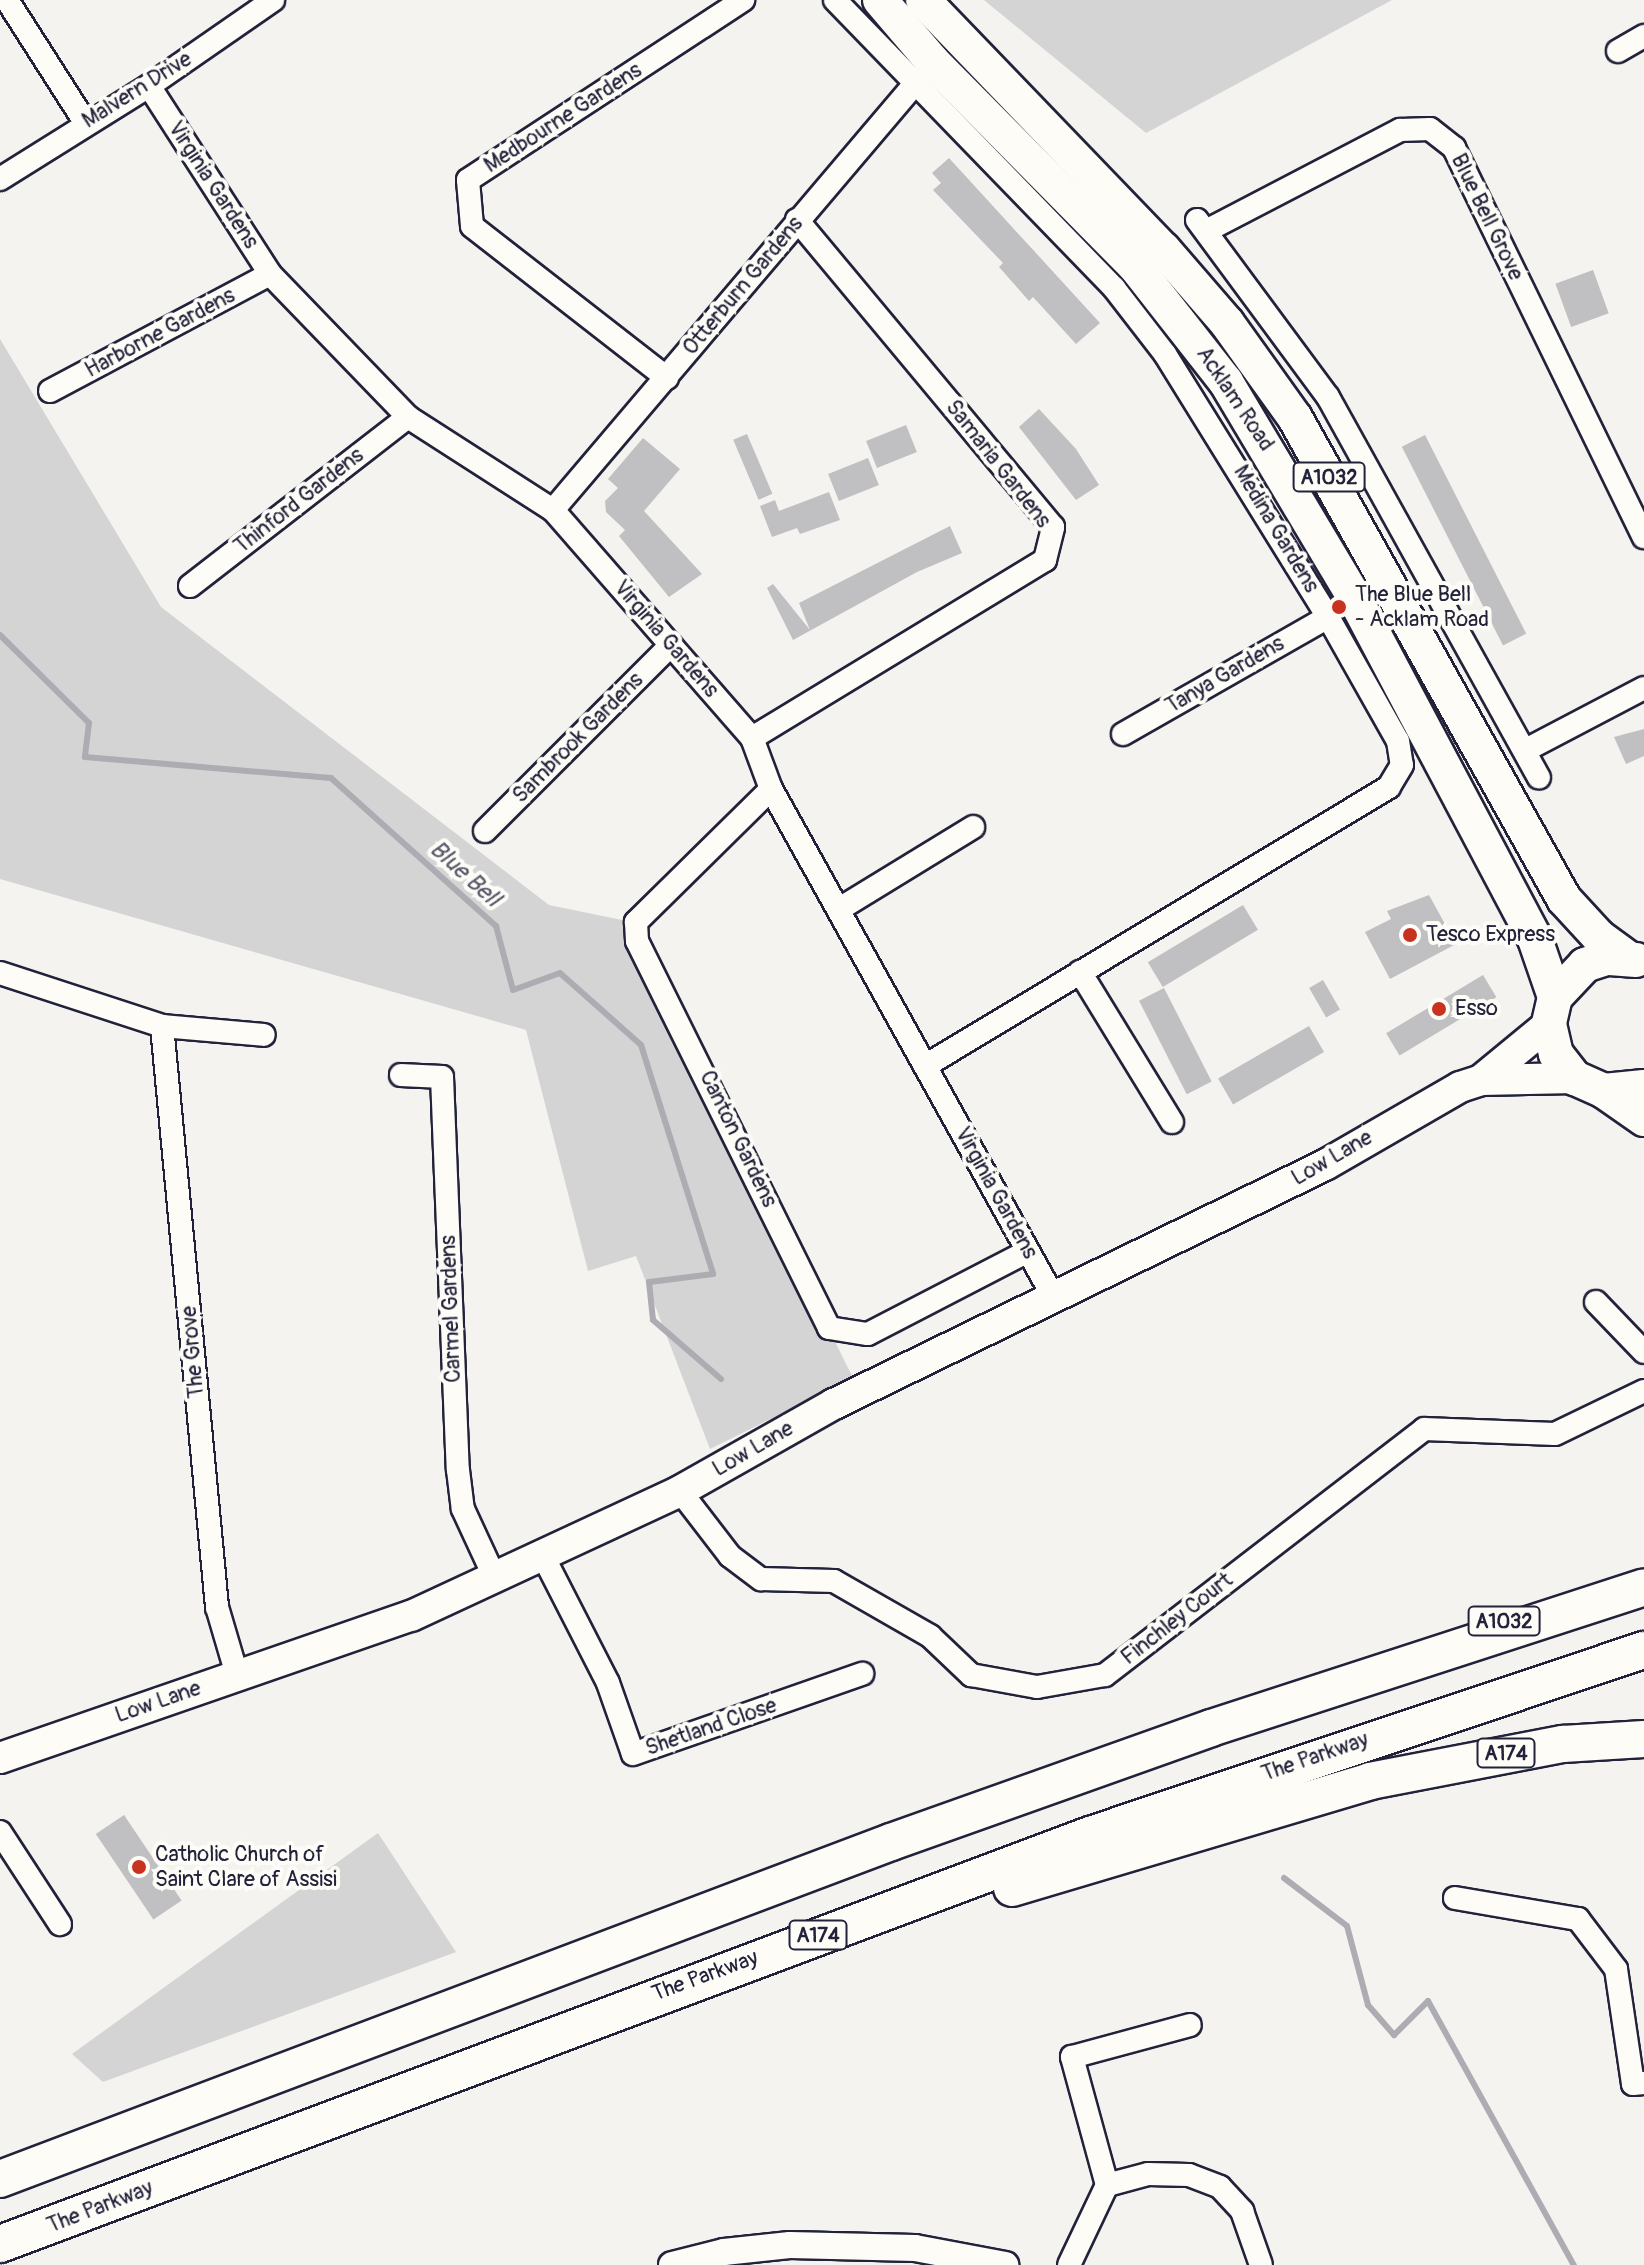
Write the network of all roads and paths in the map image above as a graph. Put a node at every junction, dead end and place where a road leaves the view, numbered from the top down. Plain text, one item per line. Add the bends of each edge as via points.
1 (7, 0) edge
2 (273, 0) edge
3 (743, 0) edge
4 (835, 0) edge
5 (880, 0) edge
6 (923, 0) edge
7 (1644, 36) edge
8 (1618, 51) dead end
9 (925, 71) junction
10 (149, 86) junction
11 (85, 122) junction
12 (0, 179) edge
13 (797, 220) junction
14 (270, 274) junction
15 (667, 378) junction
16 (50, 391) dead end
17 (408, 417) junction
18 (1374, 479) junction
19 (1341, 496) junction
20 (553, 510) junction
21 (1308, 516) junction
22 (1644, 537) edge
23 (190, 586) dead end
24 (1328, 617) junction
25 (671, 645) junction
26 (1644, 688) edge
27 (1123, 734) dead end
28 (752, 738) junction
29 (1526, 750) junction
30 (1539, 777) dead end
31 (771, 789) junction
32 (973, 827) dead end
33 (485, 831) dead end
34 (841, 908) junction
35 (1636, 960) edge
36 (1080, 972) junction
37 (0, 973) edge
38 (1552, 1010) junction
39 (162, 1026) junction
40 (264, 1035) dead end
41 (925, 1066) junction
42 (401, 1075) dead end
43 (1481, 1080) junction
44 (1590, 1085) junction
45 (1644, 1087) edge
46 (1644, 1119) edge
47 (1172, 1122) dead end
48 (1028, 1251) junction
49 (1053, 1296) junction
50 (1596, 1302) dead end
51 (1644, 1352) edge
52 (1644, 1391) edge
53 (680, 1491) junction
54 (541, 1552) junction
55 (1644, 1566) edge
56 (494, 1576) junction
57 (1644, 1587) edge
58 (1644, 1650) edge
59 (862, 1674) dead end
60 (237, 1675) junction
61 (1365, 1677) junction
62 (1644, 1739) edge
63 (0, 1758) edge
64 (0, 1832) edge
65 (1455, 1898) dead end
66 (60, 1924) dead end
67 (606, 2013) junction
68 (1190, 2025) dead end
69 (1638, 2083) edge
70 (0, 2179) edge
71 (1107, 2185) junction
72 (0, 2244) edge
73 (672, 2265) edge
74 (1005, 2265) edge
75 (1069, 2265) edge
76 (1261, 2265) edge

1 - 11 street
2 - 10 street, Malvern Drive
3 - 15 street, Medbourne Gardens via 468,180 472,226
4 - 9 street, Medina Gardens
5 - 9 main road, Acklam Road / A1032
6 - 19 main road, Acklam Road / A1032 via 1163,249 1227,323 1295,418
7 - 8 street
9 - 13 street, Otterburn Gardens
9 - 21 main road, Acklam Road / A1032 via 1135,266 1226,382
9 - 24 street, Medina Gardens via 1123,299 1244,476
10 - 11 street, Malvern Drive
10 - 14 street, Virginia Gardens
11 - 12 street, Malvern Drive
13 - 15 street, Otterburn Gardens
13 - 28 street, Samaria Gardens via 1053,527 1045,560
14 - 16 street, Harborne Gardens
14 - 17 street, Virginia Gardens
15 - 20 street, Otterburn Gardens
17 - 20 street, Virginia Gardens
17 - 23 street, Thinford Gardens
18 - 19 street
18 - 22 street, Blue Bell Grove via 1328,397 1201,225 1400,130 1430,129 1454,148
18 - 29 street, Blue Bell Grove
19 - 21 street
19 - 35 main road, Acklam Road / A1032 via 1564,899 1599,937
20 - 25 street, Virginia Gardens
21 - 38 main road, Acklam Road / A1032 via 1535,939
24 - 27 street, Tanya Gardens
24 - 36 street, Medina Gardens via 1398,741 1402,765 1389,787
25 - 28 street, Virginia Gardens
25 - 33 street, Sambrook Gardens
26 - 29 street
28 - 31 street, Virginia Gardens
29 - 30 street, Blue Bell Grove
31 - 34 street, Virginia Gardens
31 - 48 street, Canton Gardens via 636,922 637,941 829,1328 868,1334
32 - 34 street
34 - 41 street, Virginia Gardens
35 - 38 main road, A1032 via 1585,965
36 - 41 street, Medina Gardens
36 - 47 street
37 - 39 street
38 - 43 main road, Low Lane
38 - 44 main road, A1032 via 1556,1054
39 - 40 street
39 - 60 street, The Grove via 217,1607
41 - 48 street, Virginia Gardens
42 - 56 street, Carmel Gardens via 442,1077 458,1470 463,1509
43 - 44 main road, Low Lane
43 - 49 main road, Low Lane via 1381,1128 1303,1176
44 - 45 main road
44 - 46 main road, A1032
48 - 49 street, Virginia Gardens
49 - 53 main road, Low Lane via 834,1404
50 - 51 street
52 - 53 street, Finchley Court via 1555,1434 1424,1429 1105,1675 1037,1687 971,1675 930,1636 834,1581 761,1579 730,1556
53 - 54 main road, Low Lane
54 - 56 main road, Low Lane
54 - 59 street, Shetland Close via 608,1683 633,1754
55 - 61 highway, A1032
56 - 60 main road, Low Lane via 411,1616
57 - 61 highway
58 - 67 highway, The Parkway / A174 via 1294,1763
60 - 63 main road, Low Lane
61 - 70 highway via 891,1842
62 - 67 highway, A174 via 1563,1744 1370,1781 1142,1847 813,1955
64 - 66 street
65 - 69 street via 1578,1919 1616,1969
67 - 72 highway, The Parkway / A174
68 - 71 street via 1072,2057
71 - 75 street
71 - 76 street via 1148,2174 1189,2175 1220,2187 1242,2211
73 - 74 street via 724,2252 790,2245 915,2248

